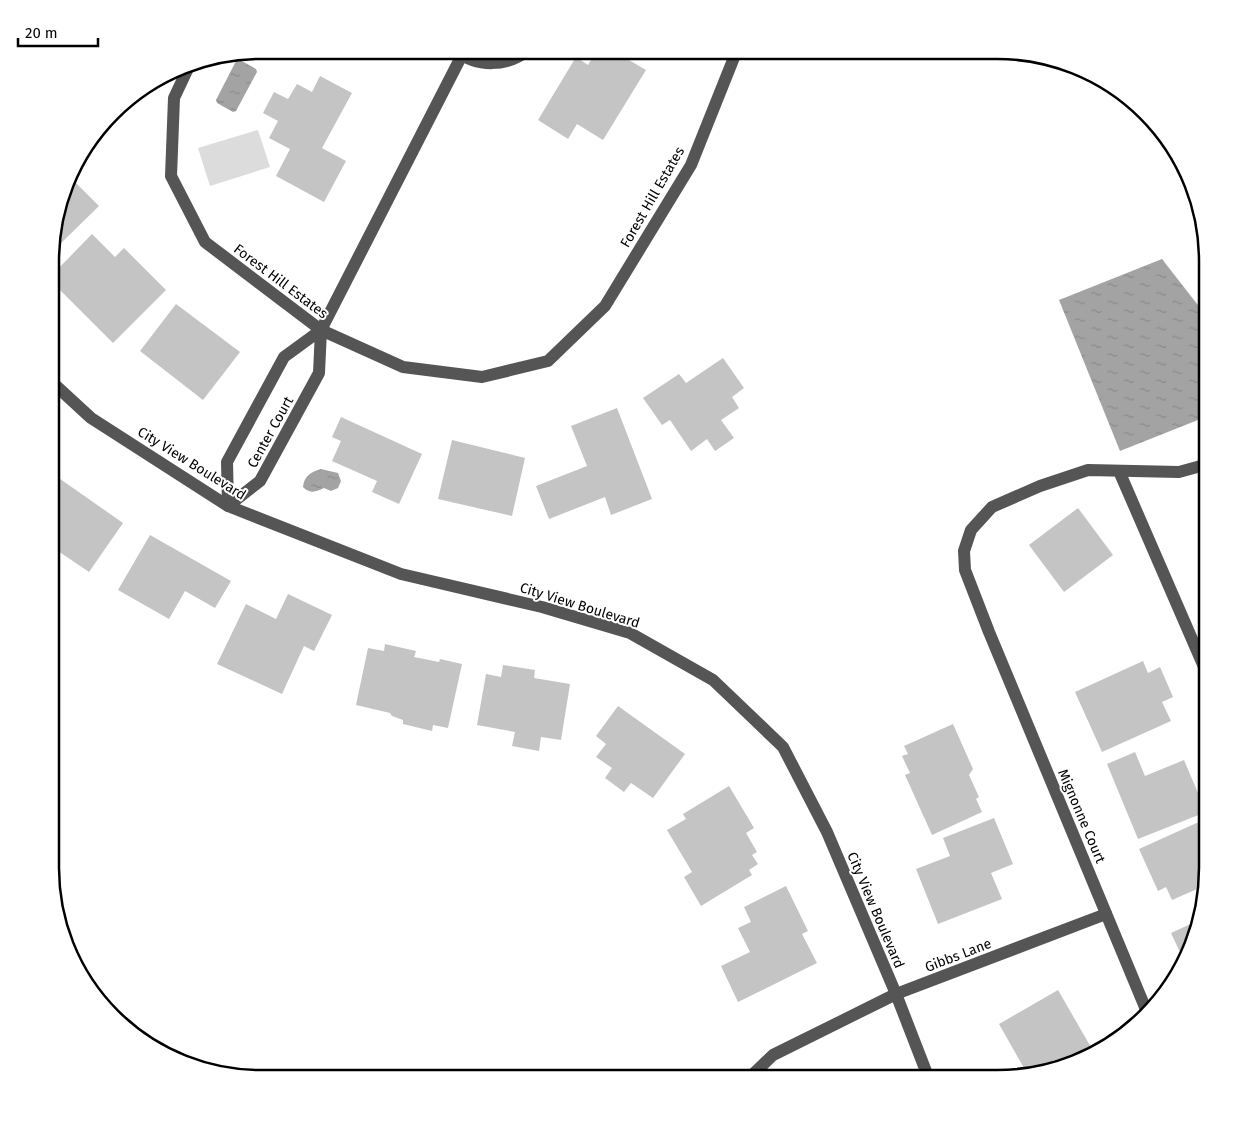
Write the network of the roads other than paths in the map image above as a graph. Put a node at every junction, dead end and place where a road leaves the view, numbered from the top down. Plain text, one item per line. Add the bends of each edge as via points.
1 (455, 59) edge
2 (471, 59) edge
3 (515, 59) edge
4 (733, 59) edge
5 (186, 73) edge
6 (321, 330) junction
7 (59, 389) edge
8 (1199, 466) edge
9 (1120, 472) junction
10 (228, 506) junction
11 (1199, 655) edge
12 (1106, 914) junction
13 (896, 994) junction
14 (1144, 1006) edge
15 (758, 1070) edge
16 (926, 1070) edge

1 - 6 street, Center Court
2 - 3 street, Center Court via 501,64
4 - 6 street, Forest Hill Estates via 690,165 605,306 548,361 482,377 403,367
5 - 6 street, Forest Hill Estates via 174,98 171,176 205,242
6 - 10 street, Center Court via 319,373 260,481
6 - 10 street, Center Court via 284,357 227,462
7 - 10 street, City View Boulevard via 91,418
8 - 9 street, Mignonne Court via 1179,472
9 - 11 street
9 - 12 street, Mignonne Court via 1088,470 992,507 971,530 964,551 966,570 989,632
10 - 13 street, City View Boulevard via 401,574 542,607 630,632 713,680 783,747 827,832
12 - 13 street, Gibbs Lane
12 - 14 street, Mignonne Court
13 - 15 street, Gibbs Lane via 773,1056
13 - 16 street, City View Boulevard

